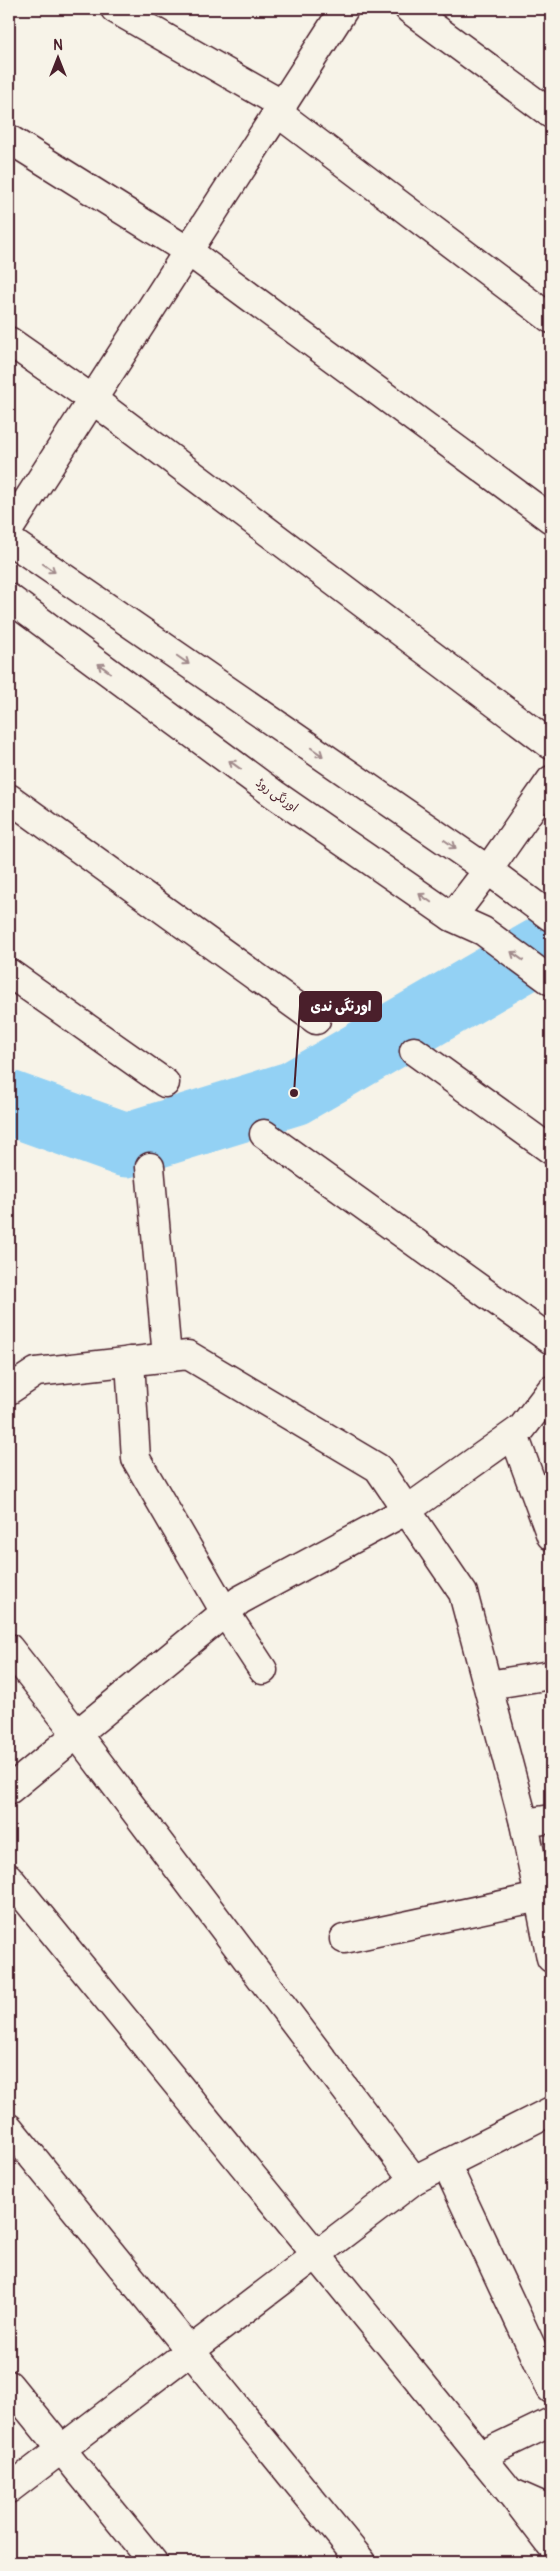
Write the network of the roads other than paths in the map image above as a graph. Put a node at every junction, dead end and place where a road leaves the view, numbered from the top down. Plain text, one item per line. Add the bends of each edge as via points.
1 (115, 9) edge
2 (344, 9) edge
3 (409, 9) edge
4 (280, 109) junction
5 (551, 114) edge
6 (9, 139) edge
7 (188, 251) junction
8 (551, 319) edge
9 (9, 341) edge
10 (92, 399) junction
11 (551, 519) edge
12 (9, 529) edge
13 (9, 540) edge
14 (9, 598) edge
15 (551, 745) edge
16 (551, 780) edge
17 (9, 798) edge
18 (488, 870) junction
19 (452, 917) junction
20 (551, 917) edge
21 (9, 973) edge
22 (551, 981) edge
23 (316, 1020) dead end
24 (414, 1051) dead end
25 (165, 1083) dead end
26 (264, 1134) dead end
27 (551, 1150) edge
28 (150, 1167) dead end
29 (551, 1340) edge
30 (166, 1357) junction
31 (130, 1361) junction
32 (9, 1390) edge
33 (551, 1390) edge
34 (514, 1435) junction
35 (407, 1510) junction
36 (551, 1536) edge
37 (225, 1612) junction
38 (9, 1648) edge
39 (262, 1670) dead end
40 (551, 1675) edge
41 (488, 1685) junction
42 (76, 1733) junction
43 (9, 1790) edge
44 (551, 1819) edge
45 (524, 1823) junction
46 (9, 1878) edge
47 (539, 1896) junction
48 (344, 1939) dead end
49 (551, 1958) edge
50 (551, 2111) edge
51 (9, 2128) edge
52 (446, 2164) junction
53 (414, 2180) junction
54 (314, 2255) junction
55 (189, 2351) junction
56 (9, 2385) edge
57 (551, 2389) edge
58 (551, 2422) edge
59 (60, 2448) junction
60 (480, 2456) junction
61 (9, 2489) edge
62 (510, 2492) junction
63 (551, 2510) edge
64 (551, 2545) edge
65 (152, 2562) edge
66 (362, 2562) edge

1 - 4 street
2 - 4 street
3 - 5 street
4 - 7 street
4 - 8 street
6 - 7 street
7 - 10 street
7 - 11 street
9 - 10 street
10 - 12 street
10 - 15 street
13 -> 18 street
19 -> 14 street, اورنگی روڈ via 274,794
16 - 18 street
17 - 23 street
18 - 19 street
18 - 20 street
22 -> 19 street, اورنگی روڈ via 483,931
21 - 25 street
24 - 27 street
26 - 29 street
28 - 30 street
30 - 31 street
30 - 35 street via 188,1355 378,1468
31 - 32 street via 36,1372
31 - 37 street via 136,1459
33 - 34 street
34 - 35 street
34 - 36 street
35 - 37 street via 240,1600
35 - 41 street via 463,1593
37 - 39 street
37 - 42 street
38 - 42 street
40 - 41 street
41 - 45 street
42 - 43 street
42 - 53 street
44 - 45 street
45 - 47 street
46 - 54 street
47 - 48 street
47 - 49 street
50 - 52 street
51 - 55 street
52 - 53 street
52 - 57 street
53 - 54 street
54 - 55 street
54 - 60 street
55 - 59 street
55 - 66 street
56 - 59 street
58 - 60 street
59 - 61 street
59 - 65 street
60 - 62 street
62 - 63 street
62 - 64 street

